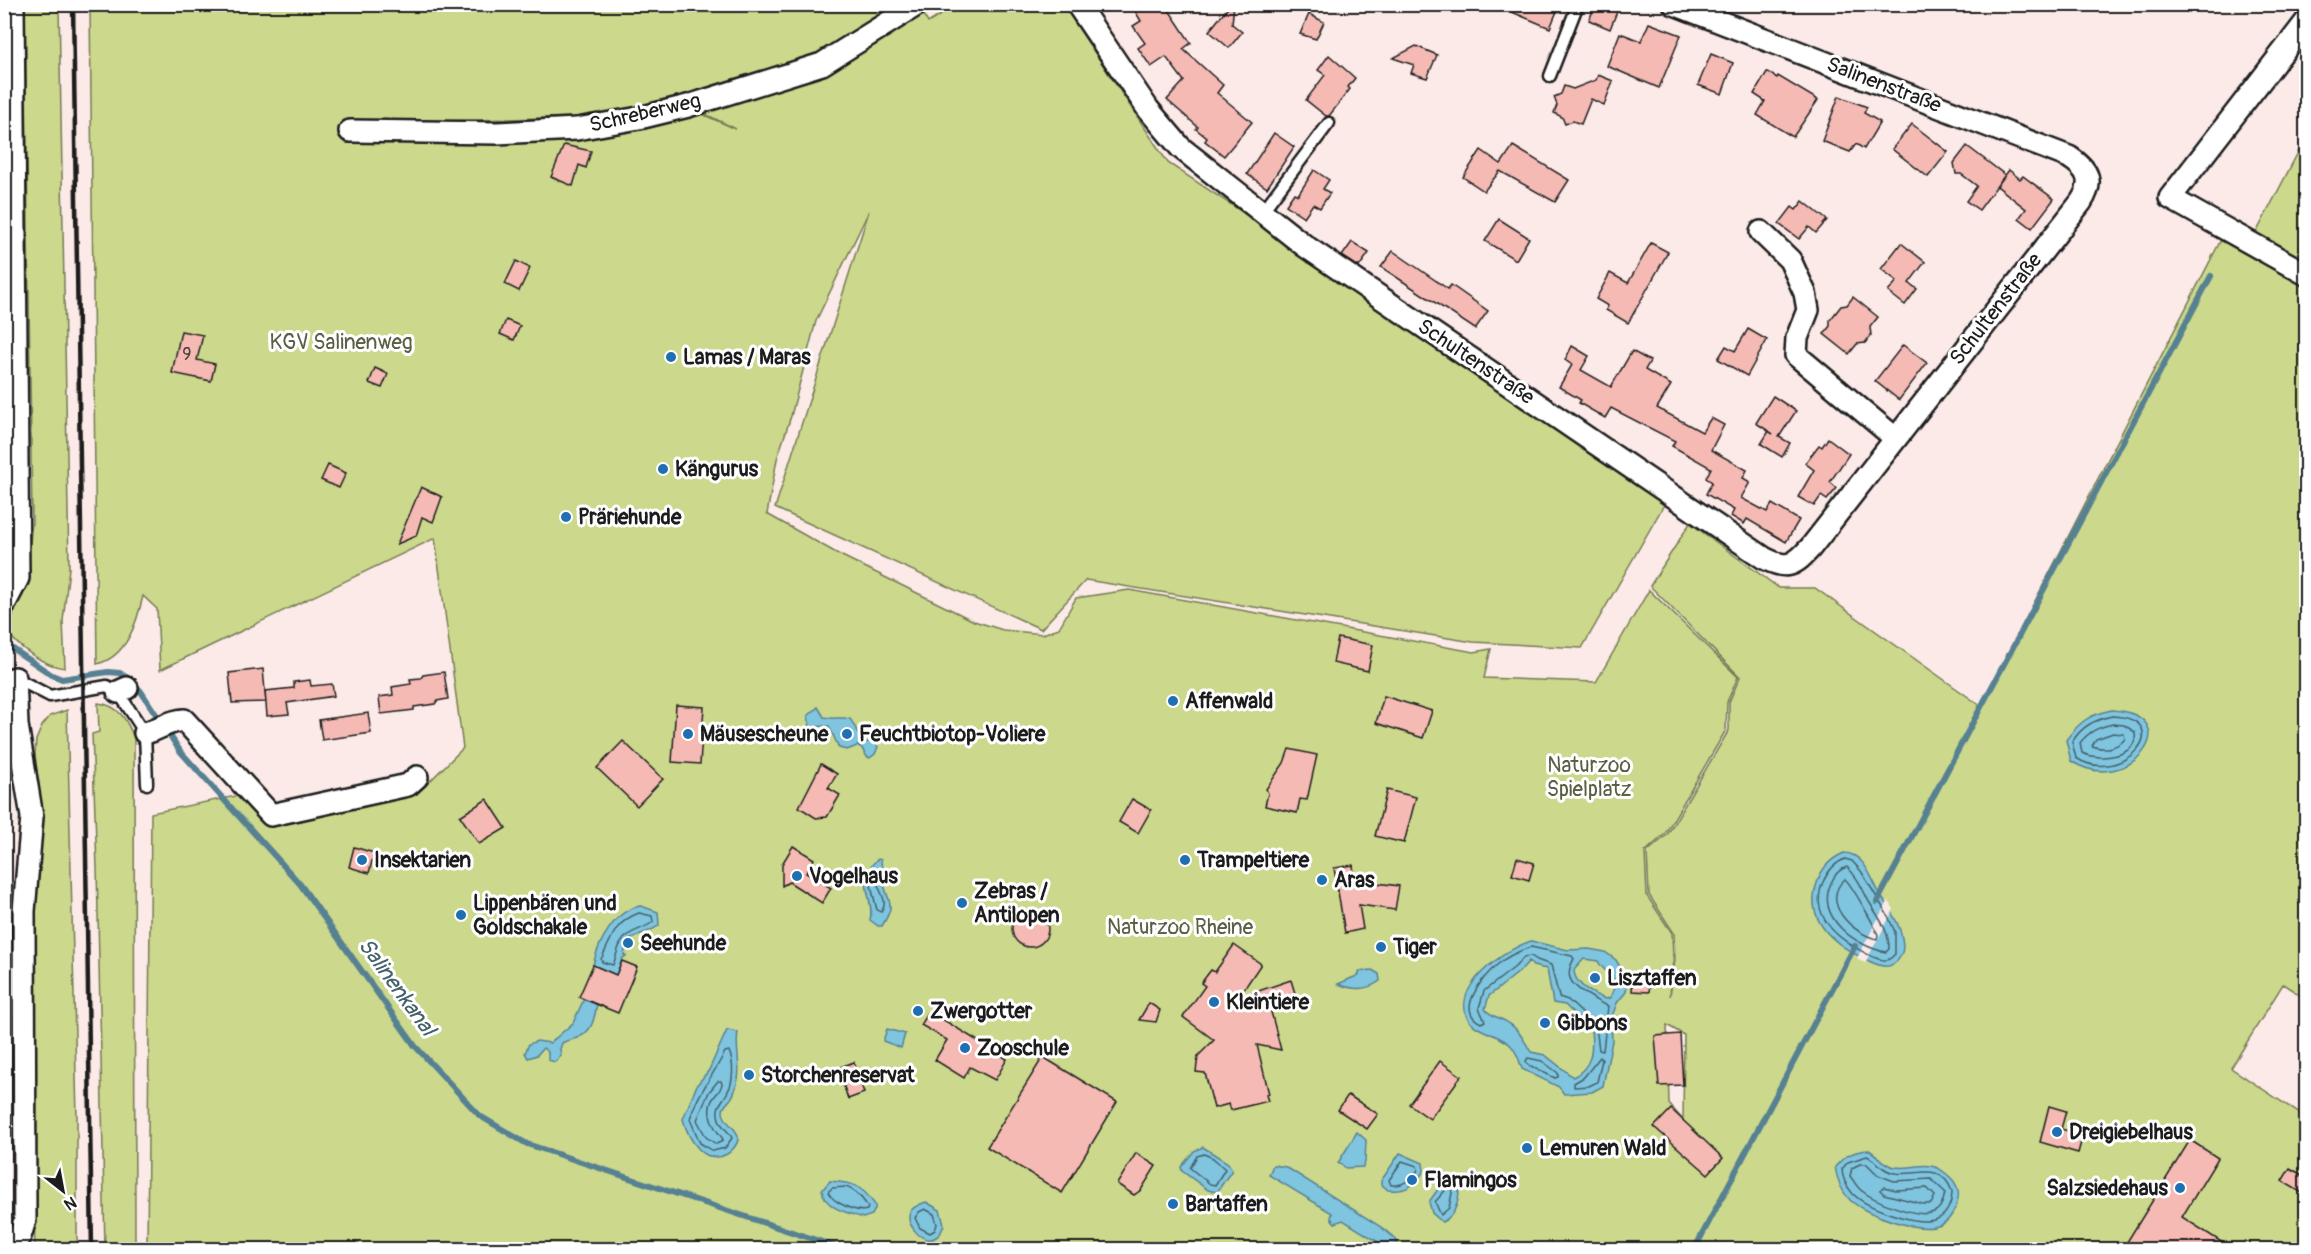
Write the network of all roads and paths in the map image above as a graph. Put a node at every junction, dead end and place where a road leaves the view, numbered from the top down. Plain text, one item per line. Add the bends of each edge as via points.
1 (13, 4) edge
2 (918, 4) edge
3 (1077, 4) edge
4 (1578, 4) edge
5 (1674, 4) edge
6 (2307, 22) edge
7 (1550, 76) dead end
8 (1329, 123) dead end
9 (350, 131) dead end
10 (2088, 176) joint
11 (1262, 212) junction
12 (1761, 232) dead end
13 (2307, 274) edge
14 (1895, 438) junction
15 (4, 605) edge
16 (10, 675) edge
17 (157, 728) junction
18 (417, 777) dead end
19 (147, 784) dead end
20 (17, 1244) edge

1 - 15 street via 18,578
2 - 9 street, Schreberweg via 822,64 639,118 577,129 497,133
3 - 11 street, Schultenstraße via 1148,109 1181,148
4 - 7 lane
5 - 10 street, Salinenstraße via 2069,157
6 - 13 street via 2170,198
8 - 11 lane
10 - 14 street, Schultenstraße via 2088,190 2080,202
11 - 14 street, Schultenstraße via 1305,246 1781,566 1795,563 1811,547
12 - 14 street via 1790,260 1805,293 1808,310 1797,338 1796,354
16 - 17 lane via 50,696 107,686 123,690
16 - 20 street via 32,817 24,910 25,1220
17 - 18 street via 184,720 271,814 408,785
17 - 19 lane

